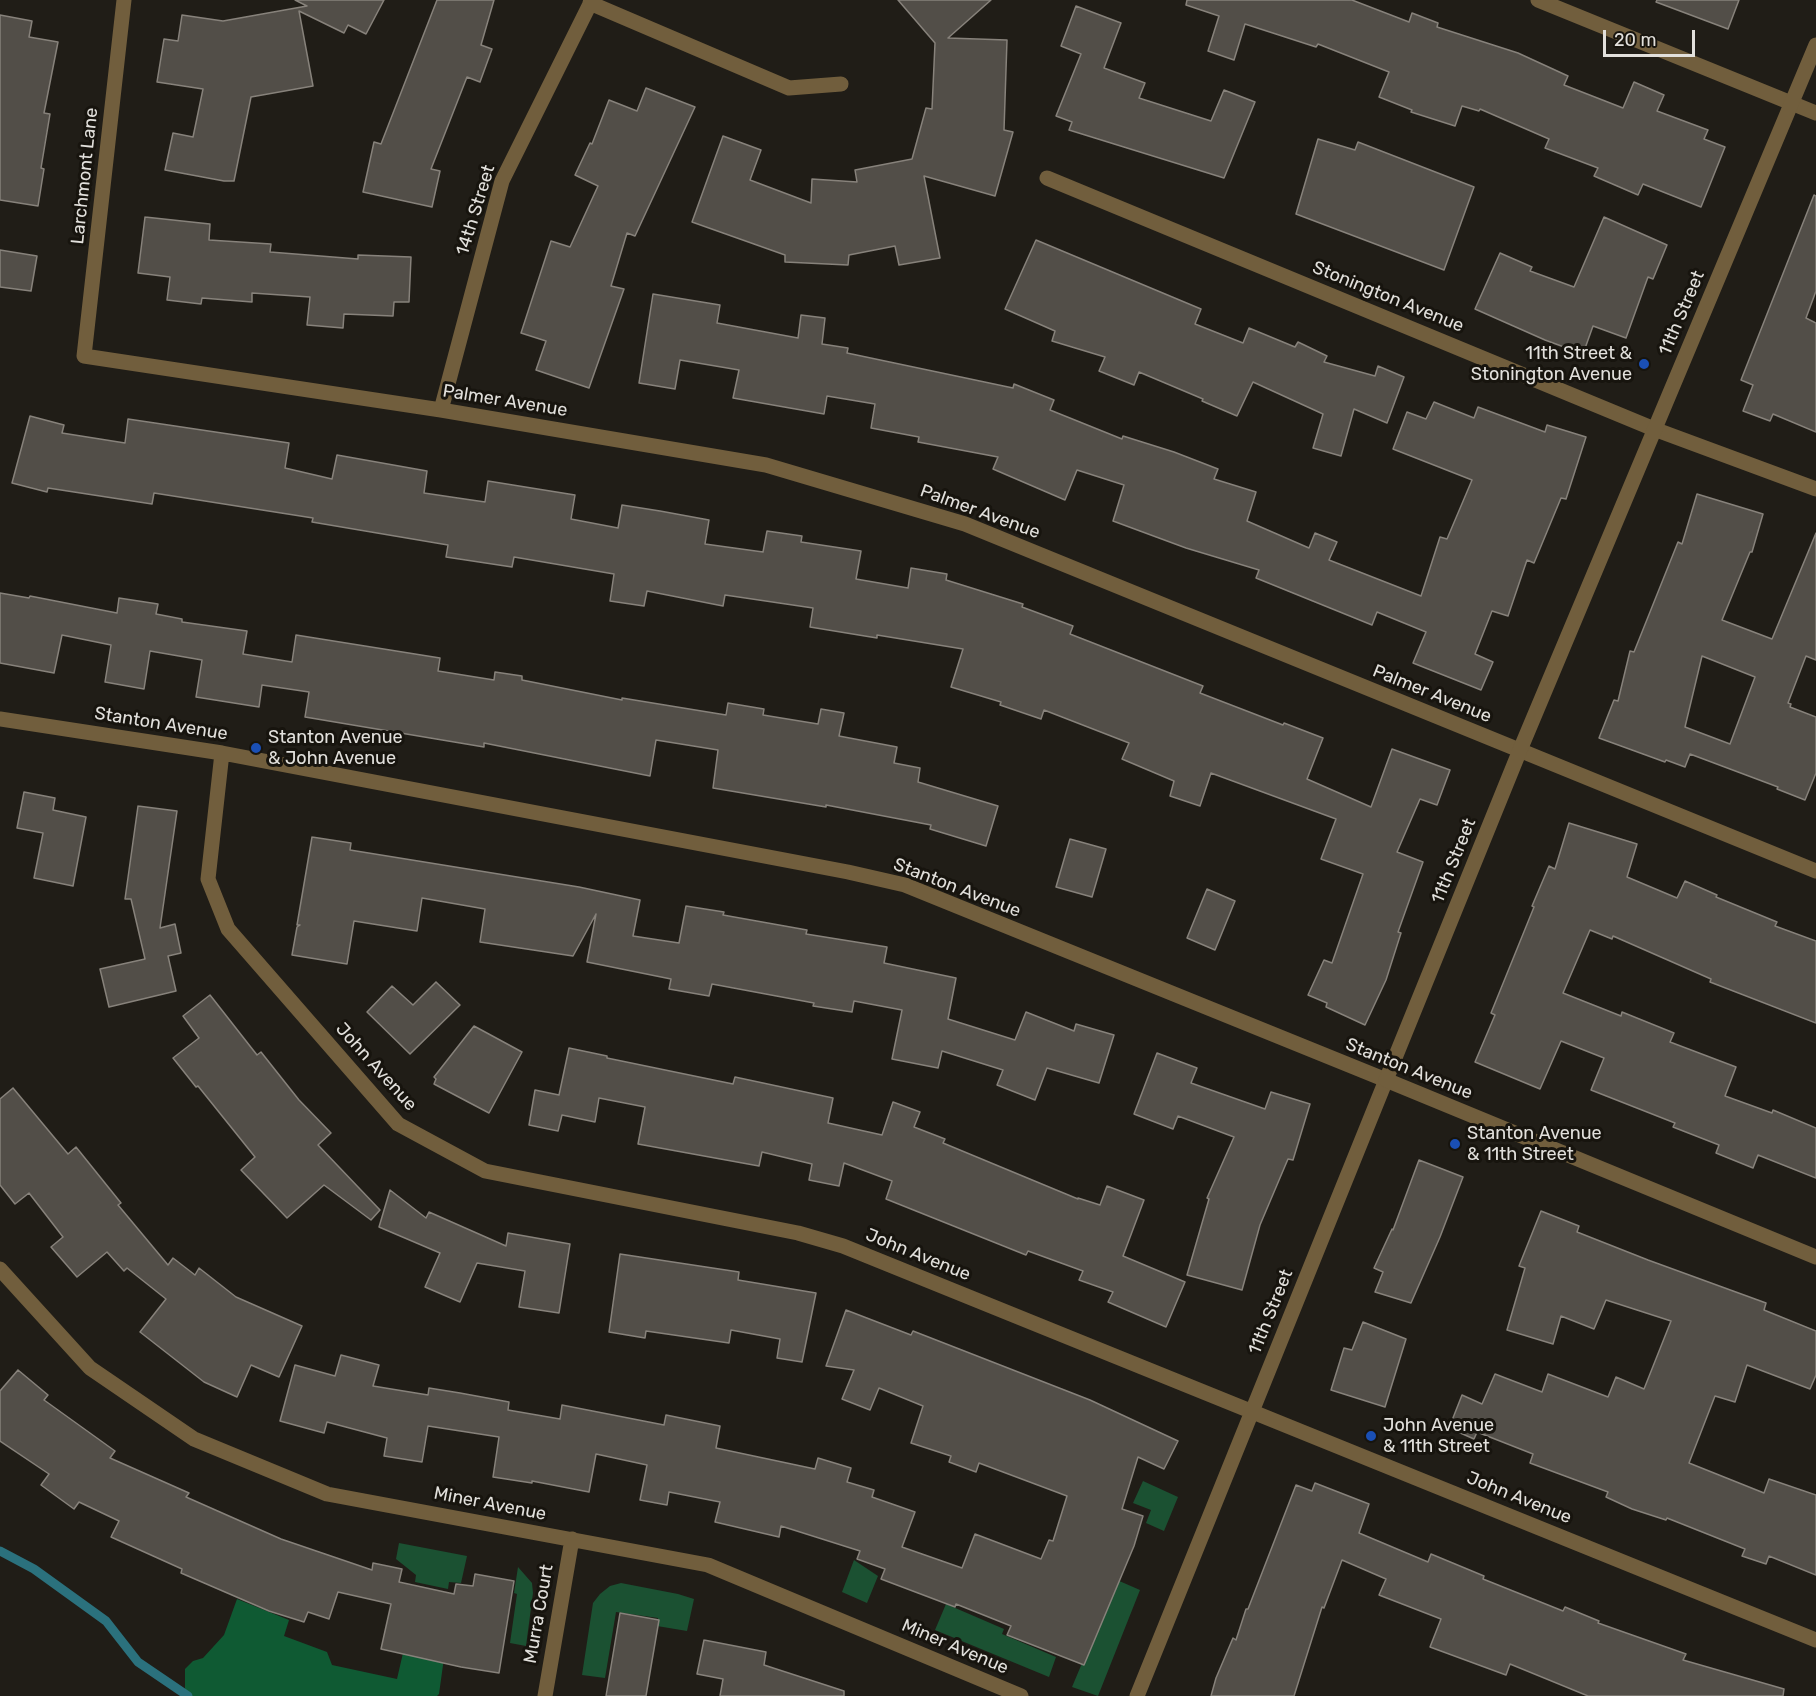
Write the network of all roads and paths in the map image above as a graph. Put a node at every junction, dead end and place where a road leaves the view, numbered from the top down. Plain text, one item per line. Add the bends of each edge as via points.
1 (124, 0) edge
2 (1538, 0) edge
3 (591, 1) edge
4 (1816, 45) edge
5 (841, 84) dead end
6 (1791, 103) junction
7 (1816, 113) edge
8 (1047, 178) dead end
9 (84, 356) joint
10 (441, 410) junction
11 (1654, 429) junction
12 (1816, 489) edge
13 (0, 719) edge
14 (1520, 750) junction
15 (222, 753) junction
16 (1816, 871) edge
17 (1386, 1080) junction
18 (1816, 1257) edge
19 (0, 1269) edge
20 (1252, 1411) junction
21 (572, 1539) junction
22 (1816, 1640) edge
23 (545, 1696) edge
24 (1021, 1696) edge
25 (1137, 1696) edge

1 - 9 street, Larchmont Lane
2 - 6 street
3 - 5 street via 789,88
3 - 10 street, 14th Street via 502,181
4 - 6 street, 11th Street
6 - 7 street
6 - 11 street, 11th Street
8 - 11 street, Stonington Avenue
9 - 10 street, Palmer Avenue
10 - 14 street, Palmer Avenue via 766,465 965,524
11 - 12 street, Stonington Avenue
11 - 14 street, 11th Street
13 - 15 street, Stanton Avenue
14 - 16 street, Palmer Avenue
14 - 17 street, 11th Street
15 - 17 street, Stanton Avenue via 904,885
15 - 20 street, John Avenue via 208,879 228,929 398,1124 485,1171 798,1233 843,1246
17 - 18 street, Stanton Avenue
17 - 20 street, 11th Street
19 - 21 street, Miner Avenue via 90,1368 194,1439 327,1494
20 - 22 street, John Avenue
20 - 25 street, 11th Street
21 - 23 street, Murra Court
21 - 24 street, Miner Avenue via 708,1565

